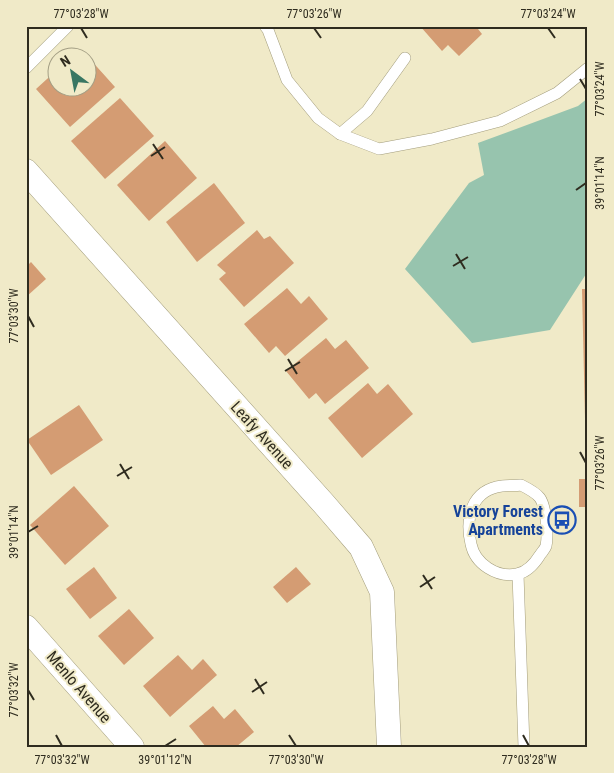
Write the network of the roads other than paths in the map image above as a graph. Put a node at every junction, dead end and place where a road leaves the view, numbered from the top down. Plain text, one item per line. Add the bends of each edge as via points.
1 (68, 26) edge
2 (265, 26) edge
3 (405, 58) dead end
4 (26, 68) edge
5 (588, 68) edge
6 (340, 134) junction
7 (26, 171) edge
8 (518, 574) junction
9 (26, 627) edge
10 (132, 747) edge
11 (389, 747) edge
12 (524, 747) edge

1 - 4 lane
2 - 6 lane via 287,80 318,118
3 - 6 lane via 367,111
5 - 6 lane via 557,93 500,121 379,149
7 - 11 street, Leafy Avenue via 361,547 382,592
8 - 8 lane via 533,566 546,547 548,532 544,502 536,492 521,486 501,486 483,492 472,506 468,521 471,545 477,558 488,568 502,574
8 - 12 lane
9 - 10 street, Menlo Avenue

